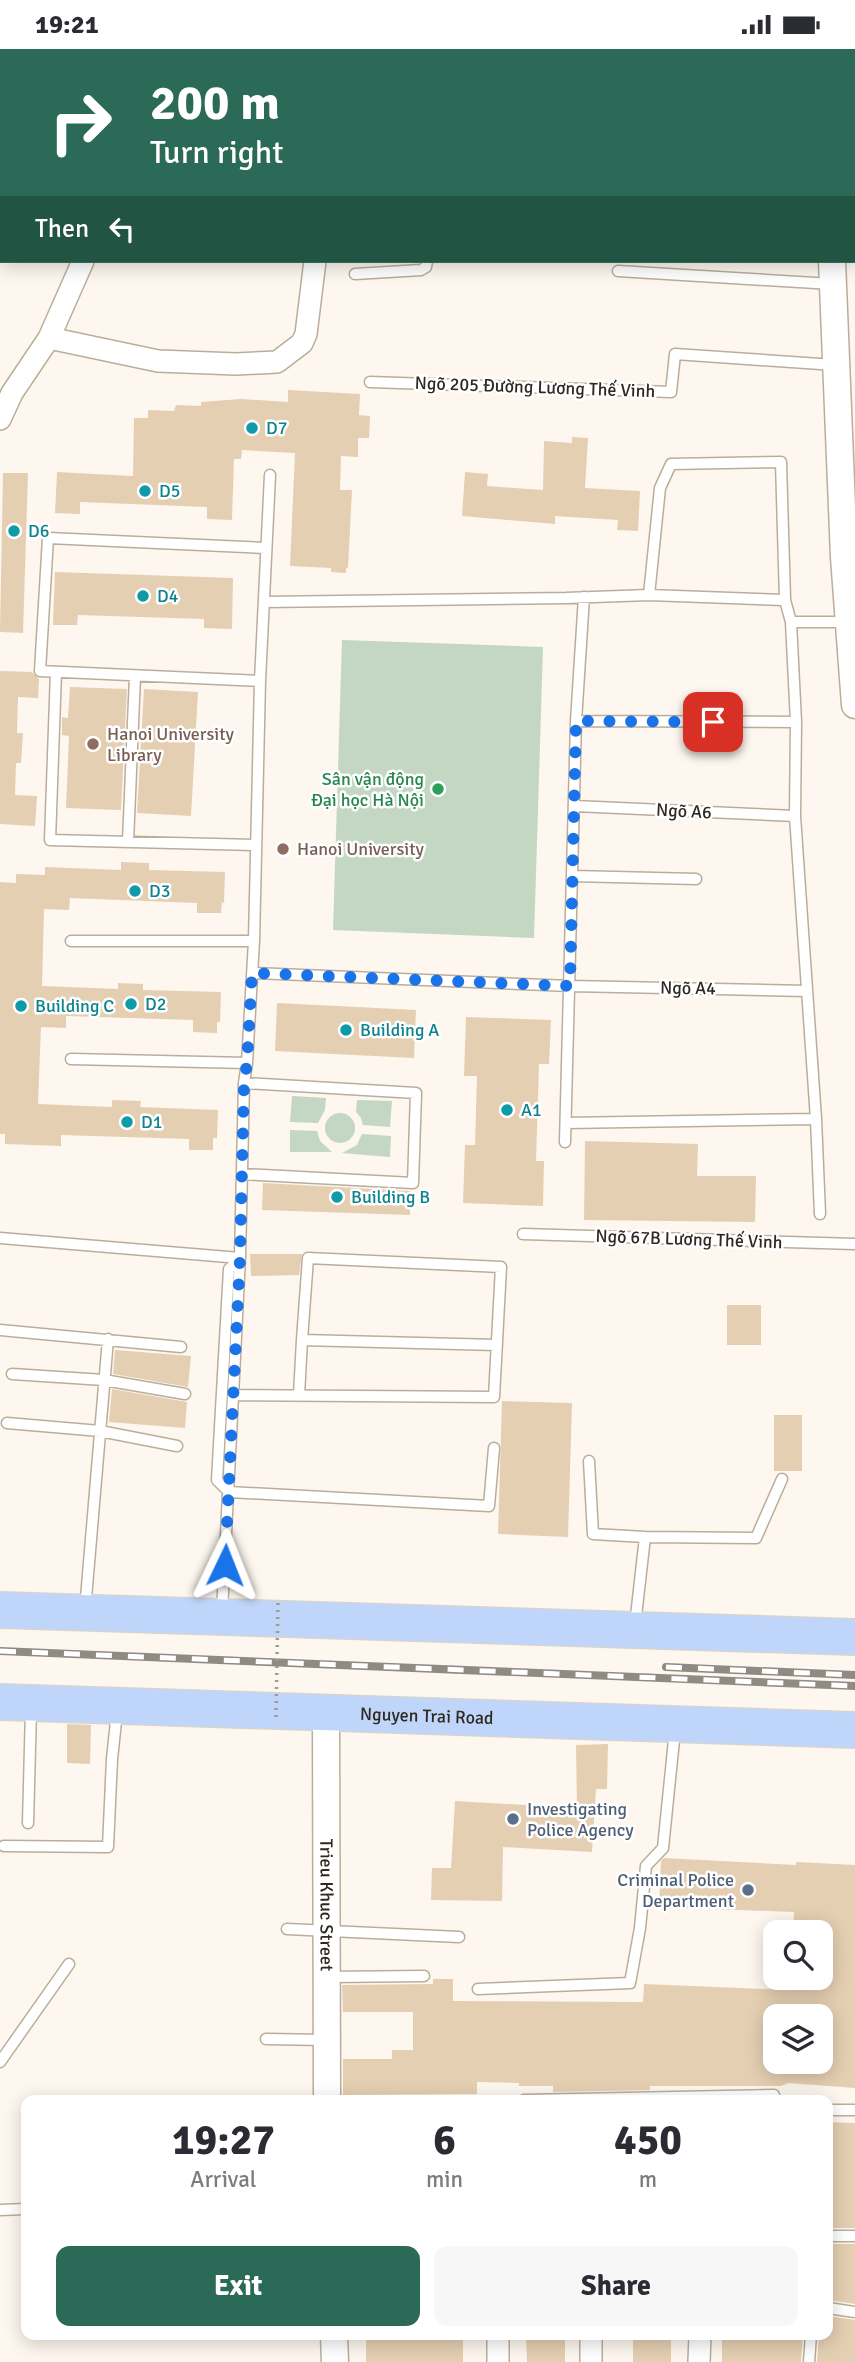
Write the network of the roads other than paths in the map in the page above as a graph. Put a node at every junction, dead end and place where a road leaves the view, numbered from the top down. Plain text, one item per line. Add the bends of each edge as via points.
1 (82, 263) edge
2 (315, 263) edge
3 (427, 263) edge
4 (618, 271) dead end
5 (832, 272) edge
6 (355, 274) dead end
7 (49, 338) junction
8 (835, 365) junction
9 (370, 382) dead end
10 (0, 419) edge
11 (270, 475) dead end
12 (266, 548) junction
13 (850, 557) edge
14 (649, 595) junction
15 (584, 597) junction
16 (785, 600) junction
17 (264, 602) junction
18 (791, 622) junction
19 (849, 622) junction
20 (56, 672) junction
21 (135, 676) junction
22 (260, 681) junction
23 (855, 705) edge
24 (576, 721) junction
25 (796, 722) junction
26 (573, 806) junction
27 (795, 816) junction
28 (128, 842) junction
29 (255, 845) junction
30 (573, 876) junction
31 (696, 879) dead end
32 (71, 941) dead end
33 (254, 941) junction
34 (252, 973) junction
35 (570, 986) junction
36 (806, 991) junction
37 (71, 1059) dead end
38 (247, 1063) junction
39 (244, 1083) junction
40 (816, 1119) junction
41 (566, 1123) junction
42 (565, 1142) dead end
43 (242, 1174) junction
44 (820, 1214) dead end
45 (523, 1234) dead end
46 (0, 1238) edge
47 (855, 1244) edge
48 (240, 1258) junction
49 (0, 1330) edge
50 (108, 1339) junction
51 (302, 1340) junction
52 (497, 1345) junction
53 (181, 1347) dead end
54 (12, 1374) dead end
55 (104, 1380) junction
56 (185, 1394) dead end
57 (233, 1395) junction
58 (299, 1395) junction
59 (7, 1423) dead end
60 (100, 1431) junction
61 (177, 1446) dead end
62 (494, 1448) dead end
63 (589, 1461) dead end
64 (782, 1479) dead end
65 (229, 1492) junction
66 (645, 1537) junction
67 (0, 1610) edge
68 (85, 1612) junction
69 (222, 1617) junction
70 (634, 1630) junction
71 (855, 1637) edge
72 (16, 1702) edge
73 (117, 1706) junction
74 (326, 1713) junction
75 (675, 1724) junction
76 (855, 1730) edge
77 (28, 1823) dead end
78 (4, 1846) dead end
79 (287, 1929) dead end
80 (327, 1931) junction
81 (459, 1937) dead end
82 (69, 1964) dead end
83 (424, 1976) dead end
84 (328, 1977) junction
85 (478, 1989) dead end
86 (266, 2039) dead end
87 (326, 2040) junction
88 (0, 2062) edge
89 (327, 2095) edge
90 (833, 2110) edge
91 (855, 2110) edge
92 (21, 2209) edge
93 (0, 2210) edge
94 (833, 2236) edge
95 (855, 2236) edge
96 (833, 2309) edge
97 (855, 2312) edge
98 (334, 2340) edge
99 (498, 2340) edge
100 (591, 2340) edge
101 (700, 2340) edge
102 (811, 2340) edge
103 (335, 2362) edge
104 (498, 2362) edge
105 (591, 2362) edge
106 (699, 2362) edge
107 (810, 2362) edge

1 - 7 street
2 - 7 street via 306,334 302,343 277,362 158,361
3 - 6 lane via 421,270
4 - 5 lane
5 - 8 street
7 - 10 street
8 - 9 lane, Ngõ 205 Đường Lương Thế Vinh via 676,354 671,391
8 - 13 street
11 - 12 lane
12 - 17 lane
12 - 20 lane via 48,538 40,671
13 - 19 street
14 - 15 lane
14 - 16 lane
14 - 16 lane via 660,488 671,464 781,462
15 - 17 lane
15 - 24 lane
16 - 18 lane
17 - 22 lane
18 - 19 lane
18 - 25 lane
19 - 23 street
20 - 21 lane
20 - 28 lane via 50,840
21 - 22 lane
21 - 28 lane
22 - 29 lane
24 - 25 lane
24 - 26 lane
25 - 27 lane
26 - 27 lane, Ngõ A6
26 - 30 lane
27 - 36 lane
28 - 29 lane
29 - 33 lane
30 - 31 lane
30 - 35 lane
32 - 33 lane
33 - 34 lane
34 - 35 lane, Ngõ A4
34 - 38 lane
35 - 36 lane, Ngõ A4
35 - 41 lane
36 - 40 lane
37 - 38 lane
38 - 39 lane
39 - 43 lane
39 - 43 lane via 415,1093 413,1183
40 - 41 lane
40 - 44 lane
41 - 42 lane
43 - 48 lane
45 - 47 lane, Ngõ 67B Lương Thế Vinh
46 - 48 lane
48 - 57 lane
48 - 65 lane via 229,1269 217,1480
49 - 50 lane
50 - 53 lane
50 - 55 lane
51 - 52 lane
51 - 52 lane via 308,1258 501,1267
51 - 58 lane
52 - 58 lane via 494,1397
54 - 55 lane
55 - 56 lane
55 - 60 lane
57 - 58 lane
57 - 65 lane
59 - 60 lane
60 - 61 lane
60 - 68 lane
62 - 65 lane via 489,1506
63 - 66 lane via 593,1534
64 - 66 lane via 756,1538
65 - 69 lane
66 - 70 lane
67 - 68 highway
68 - 69 highway
69 - 70 highway
70 - 71 highway
72 - 73 highway, Nguyen Trai Road
72 - 77 lane
73 - 74 highway, Nguyen Trai Road
73 - 78 lane via 108,1847
74 - 75 highway, Nguyen Trai Road
74 - 80 street, Trieu Khuc Street
75 - 76 highway, Nguyen Trai Road
75 - 85 lane via 663,1848 646,1866 630,1983
79 - 80 lane
80 - 81 lane
80 - 84 street, Trieu Khuc Street
82 - 88 lane
83 - 84 lane
84 - 87 street, Trieu Khuc Street
86 - 87 lane
87 - 89 street, Trieu Khuc Street
90 - 91 lane
92 - 93 lane
94 - 95 lane
96 - 97 lane
98 - 103 street
99 - 104 street
100 - 105 street
101 - 106 street
102 - 107 lane

